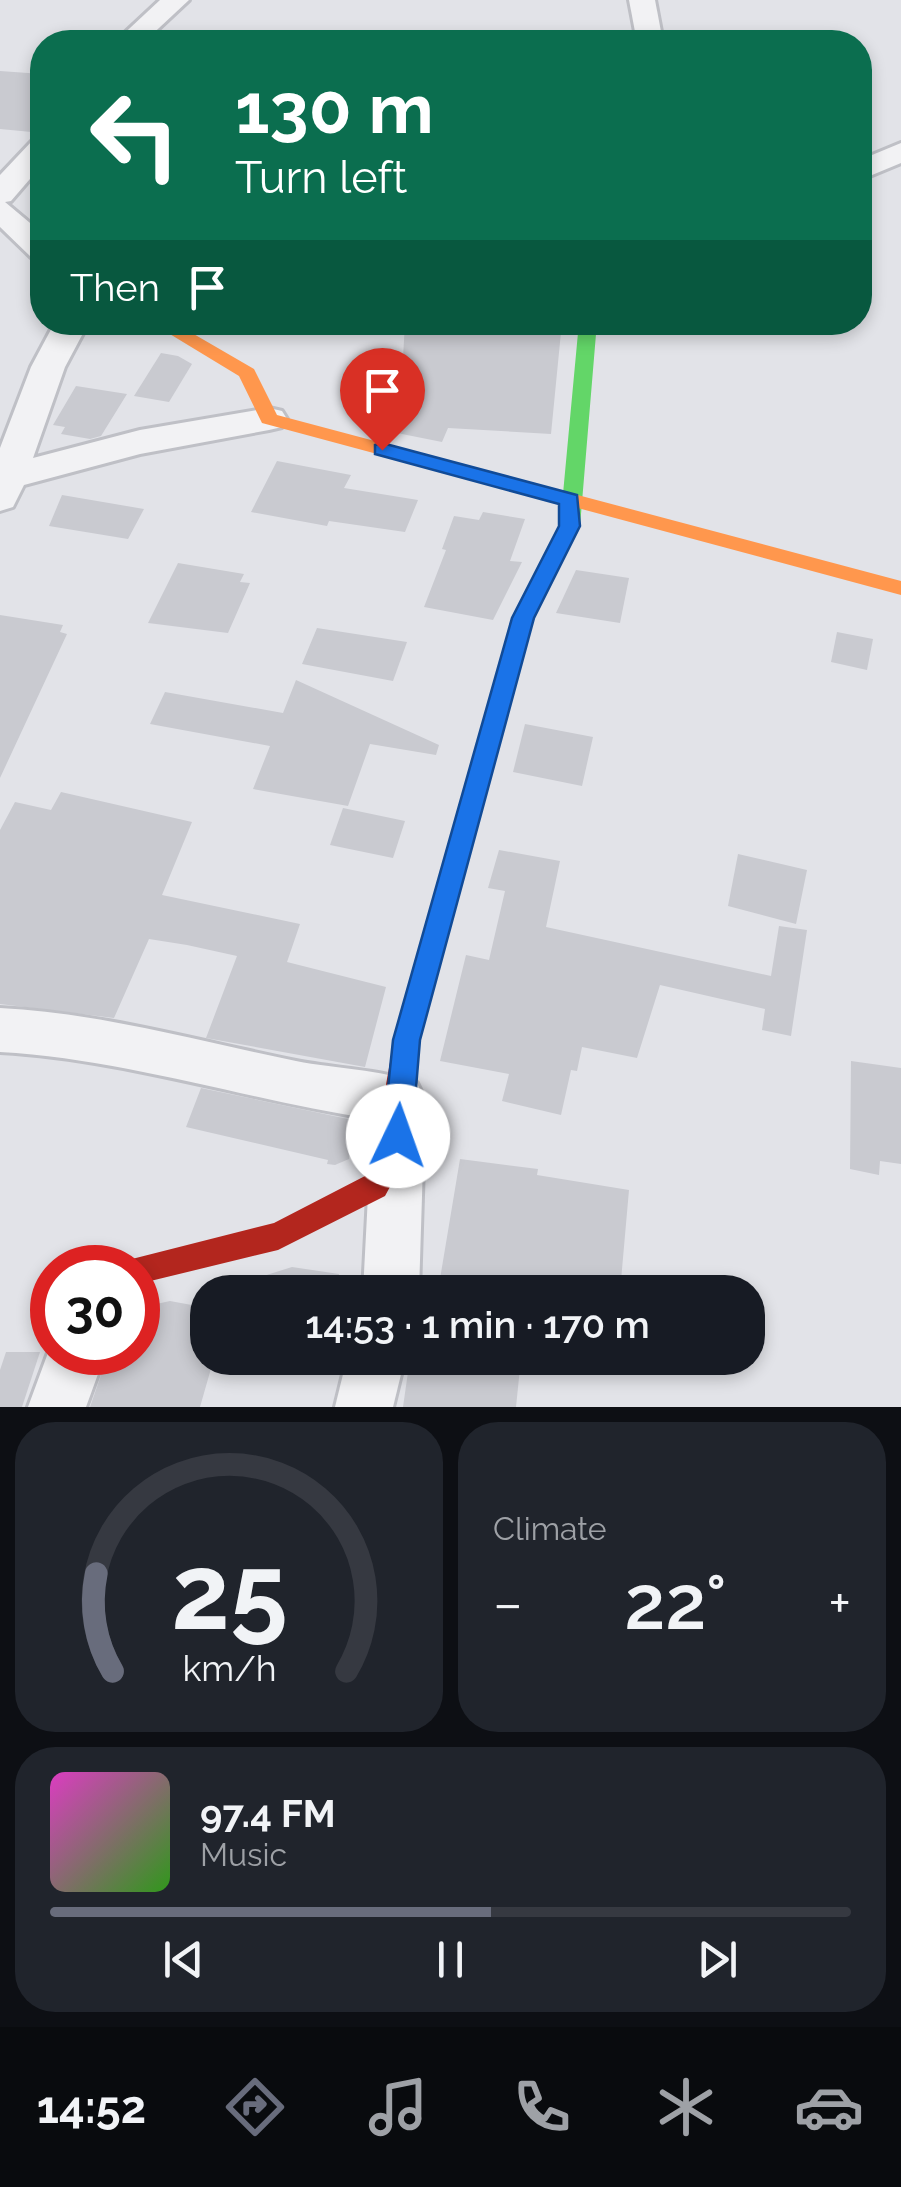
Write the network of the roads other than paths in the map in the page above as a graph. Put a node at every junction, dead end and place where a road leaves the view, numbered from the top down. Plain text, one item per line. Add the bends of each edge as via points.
1 (176, 0) edge
2 (642, 0) edge
3 (142, 30) edge
4 (648, 30) edge
5 (901, 152) edge
6 (30, 161) edge
7 (872, 165) edge
8 (0, 194) edge
9 (0, 210) edge
10 (30, 239) edge
11 (65, 335) edge
12 (182, 335) edge
13 (587, 335) edge
14 (269, 419) junction
15 (3, 488) edge
16 (570, 500) junction
17 (901, 588) edge
18 (0, 1030) edge
19 (398, 1100) junction
20 (160, 1265) edge
21 (393, 1275) edge
22 (69, 1375) edge
23 (372, 1375) edge
24 (58, 1407) edge
25 (364, 1407) edge

1 - 3 street
2 - 4 street
5 - 7 street
6 - 8 street
9 - 10 street
11 - 15 street
12 - 14 street via 247,372
13 - 16 street
14 - 15 street via 140,442
14 - 16 street
16 - 17 street
16 - 19 street via 570,526 523,618 407,1040
18 - 19 street via 58,1033 301,1086
19 - 20 street via 384,1172 375,1186 278,1236
19 - 21 street
22 - 24 street
23 - 25 street

